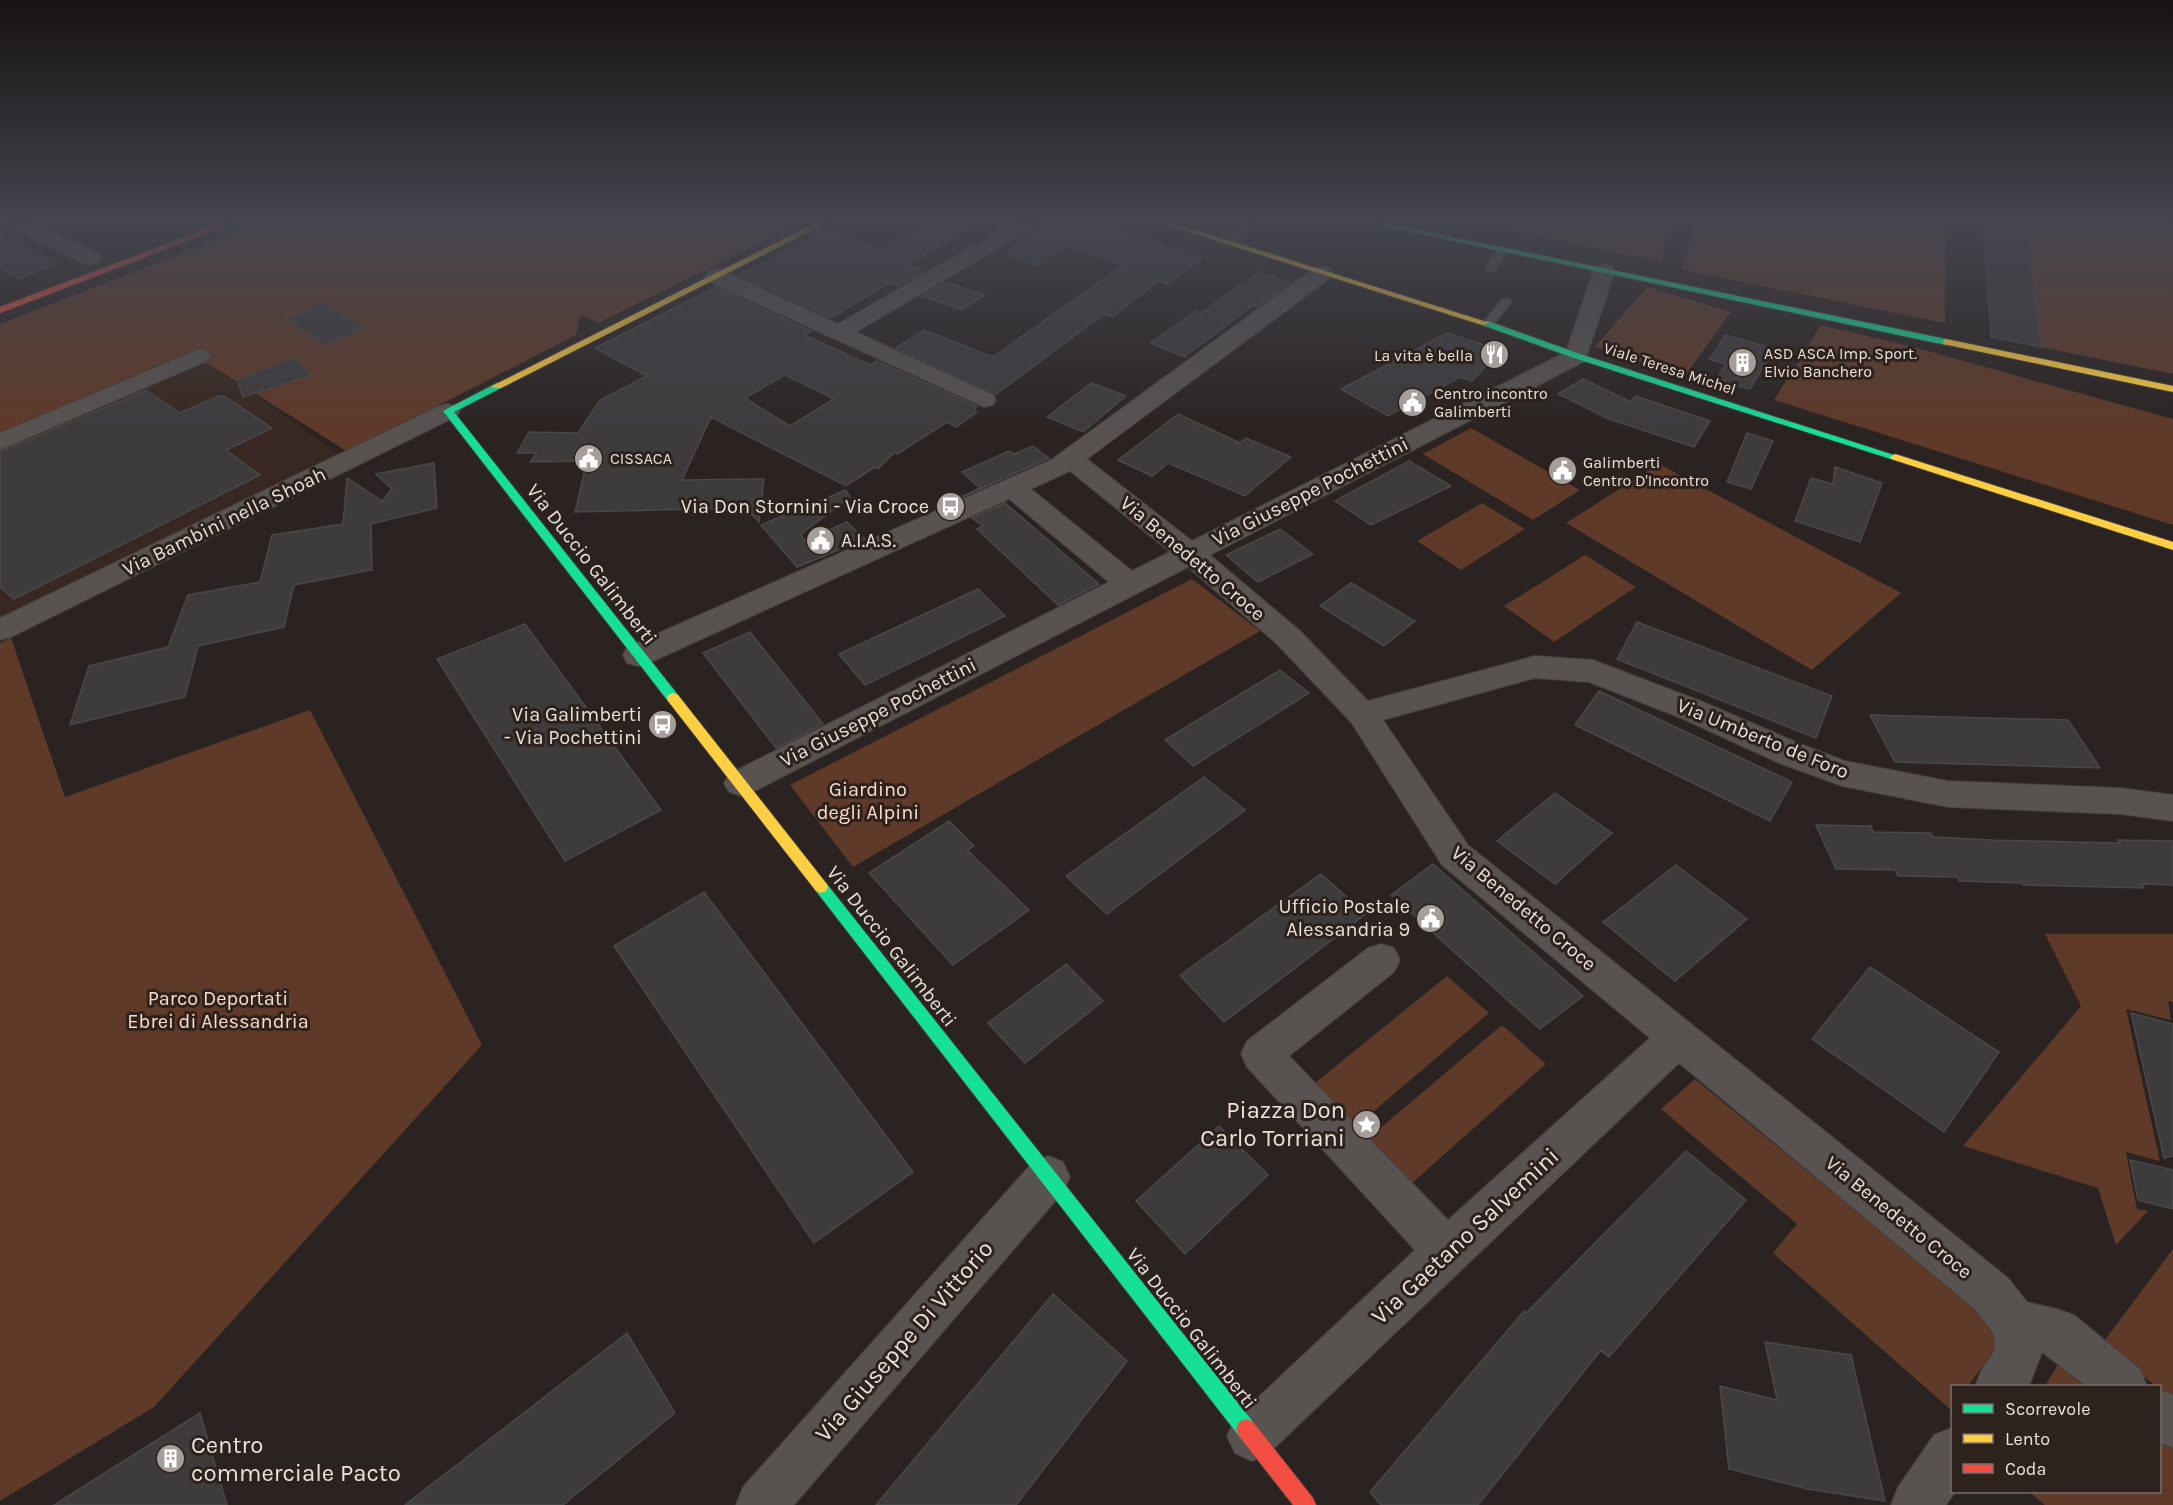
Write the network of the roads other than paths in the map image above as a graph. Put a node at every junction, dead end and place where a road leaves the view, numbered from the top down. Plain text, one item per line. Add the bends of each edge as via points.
1 (50, 291) edge
2 (686, 291) edge
3 (750, 291) edge
4 (910, 291) edge
5 (1297, 291) edge
6 (1381, 291) edge
7 (1598, 291) edge
8 (1702, 291) edge
9 (1506, 302) dead end
10 (0, 310) edge
11 (1488, 324) junction
12 (840, 332) junction
13 (199, 356) dead end
14 (1577, 356) junction
15 (2173, 389) edge
16 (984, 400) dead end
17 (448, 411) junction
18 (0, 442) edge
19 (1071, 459) junction
20 (1013, 488) junction
21 (2173, 546) edge
22 (1190, 553) junction
23 (1128, 583) junction
24 (0, 630) edge
25 (639, 655) junction
26 (1362, 714) junction
27 (741, 783) junction
28 (2167, 804) edge
29 (1381, 960) dead end
30 (1679, 1037) junction
31 (1048, 1177) junction
32 (1447, 1251) junction
33 (2014, 1322) junction
34 (2000, 1385) edge
35 (2123, 1385) edge
36 (2161, 1415) edge
37 (2173, 1424) edge
38 (1252, 1436) junction
39 (1951, 1456) edge
40 (761, 1505) edge
41 (1306, 1505) edge
42 (1916, 1505) edge

1 - 10 street
2 - 17 street
3 - 12 street
4 - 12 street
5 - 19 street
6 - 11 street, Viale Teresa Michel
7 - 14 street
8 - 15 street
9 - 11 lane
11 - 14 street, Viale Teresa Michel
12 - 16 street
13 - 18 street
14 - 21 street, Viale Teresa Michel
14 - 22 street, Via Giuseppe Pochettini
17 - 24 street, Via Bambini nella Shoah
17 - 25 street, Via Duccio Galimberti
19 - 20 street
19 - 22 street, Via Benedetto Croce
20 - 23 street
20 - 25 street
22 - 23 street, Via Giuseppe Pochettini
22 - 26 street, Via Benedetto Croce via 1288,637
23 - 27 street, Via Giuseppe Pochettini
25 - 27 street, Via Duccio Galimberti
26 - 28 street, Via Umberto de Foro via 1535,667 1593,671 1842,773 1948,794
26 - 30 street, Via Benedetto Croce via 1455,855
27 - 31 street, Via Duccio Galimberti
29 - 32 street via 1261,1054
30 - 32 street, Via Gaetano Salvemini
30 - 33 street, Via Benedetto Croce via 1981,1284 2003,1304
31 - 38 street, Via Duccio Galimberti
31 - 40 street, Via Giuseppe Di Vittorio
32 - 38 street, Via Gaetano Salvemini
33 - 34 street, Via Benedetto Croce via 2019,1341 2017,1360
33 - 35 street via 2057,1332
36 - 37 street
38 - 41 street, Via Duccio Galimberti
39 - 42 street

